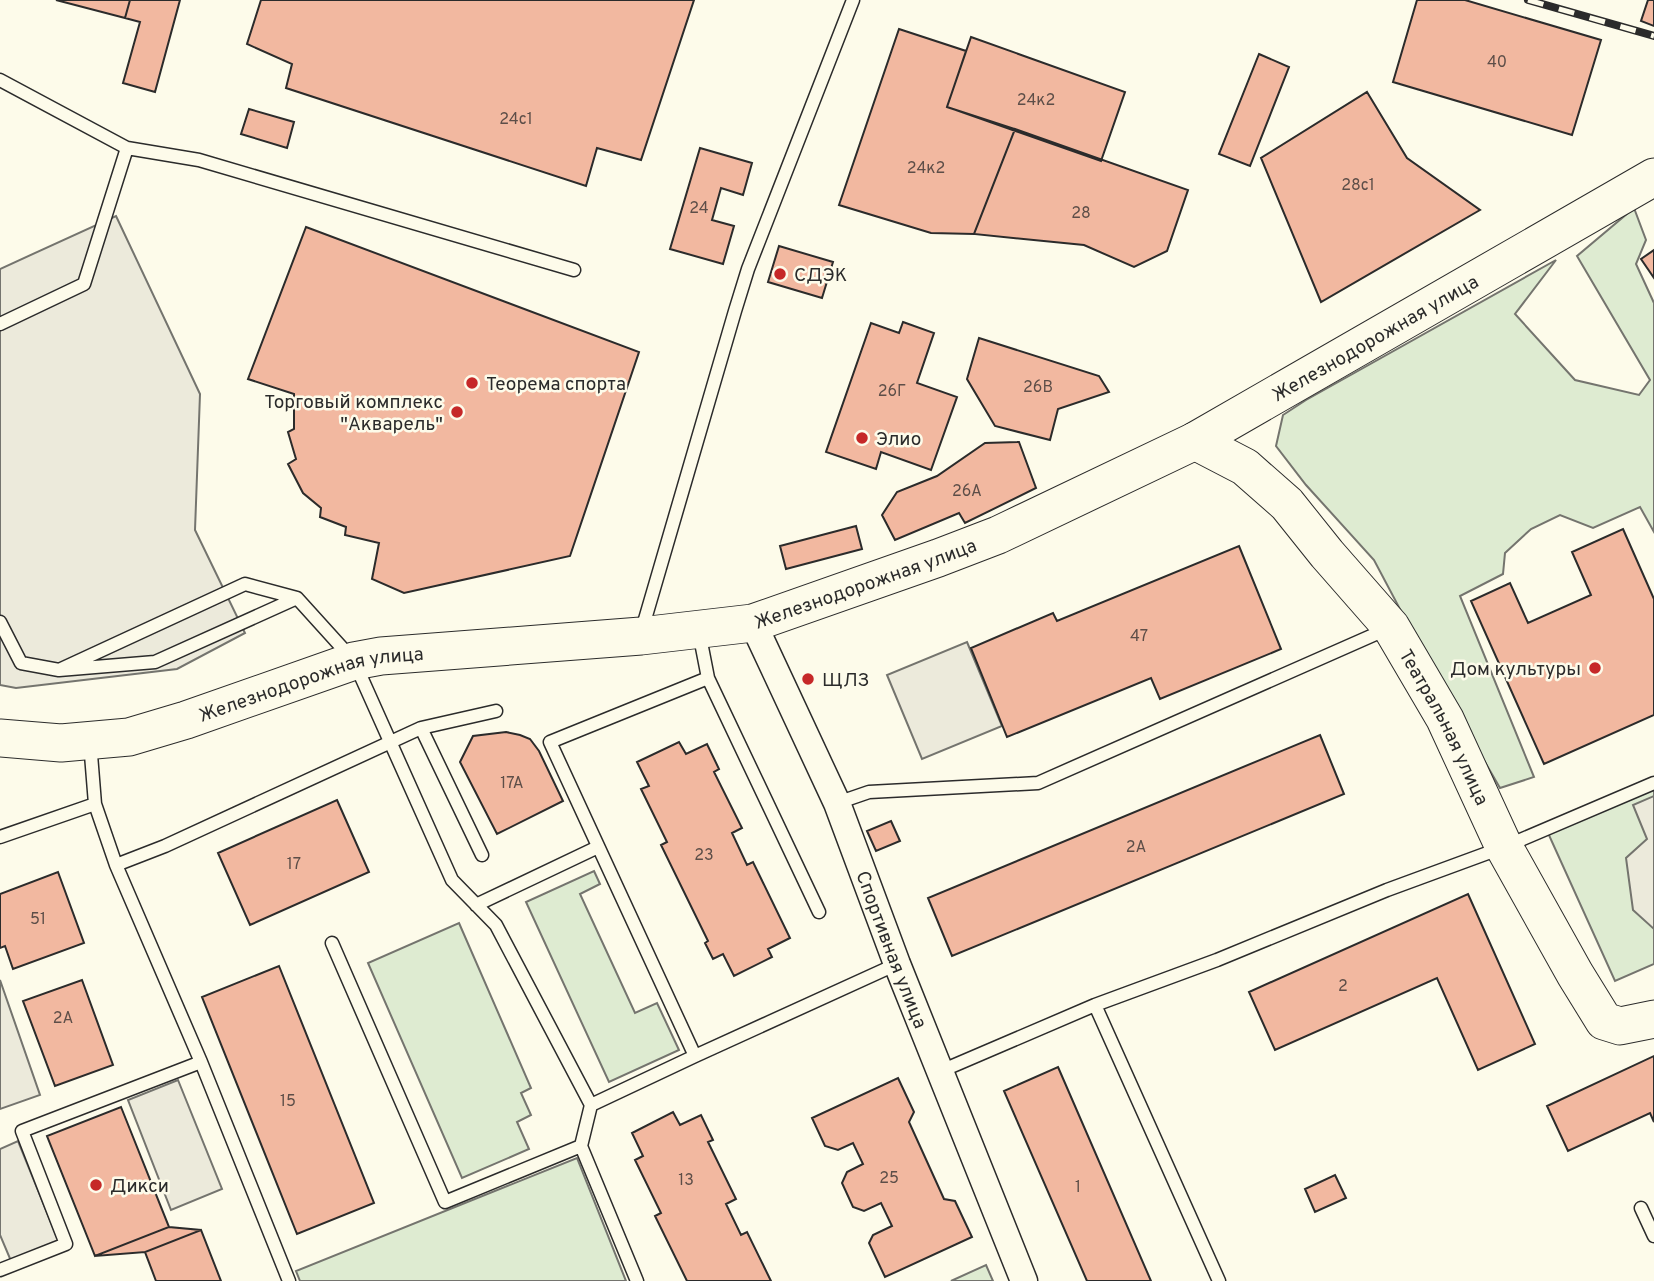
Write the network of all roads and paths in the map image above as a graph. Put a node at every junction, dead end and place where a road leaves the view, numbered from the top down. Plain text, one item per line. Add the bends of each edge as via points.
1 (853, 0) edge
2 (0, 80) edge
3 (127, 148) junction
4 (1654, 177) edge
5 (574, 270) dead end
6 (0, 324) edge
7 (1195, 441) junction
8 (297, 598) junction
9 (0, 622) edge
10 (753, 623) junction
11 (1391, 627) junction
12 (698, 628) junction
13 (641, 636) junction
14 (354, 661) junction
15 (60, 670) junction
16 (708, 678) junction
17 (496, 711) dead end
18 (421, 728) junction
19 (0, 738) edge
20 (90, 742) junction
21 (390, 743) junction
22 (1654, 783) edge
23 (837, 803) junction
24 (95, 804) junction
25 (0, 837) edge
26 (598, 847) junction
27 (1504, 848) junction
28 (482, 855) dead end
29 (116, 865) junction
30 (476, 905) junction
31 (819, 912) dead end
32 (332, 943) dead end
33 (897, 964) junction
34 (1095, 1005) junction
35 (1654, 1019) edge
36 (695, 1056) junction
37 (201, 1062) junction
38 (941, 1071) junction
39 (591, 1105) junction
40 (581, 1146) junction
41 (1641, 1208) dead end
42 (1654, 1236) edge
43 (0, 1270) edge
44 (289, 1281) edge
45 (636, 1281) edge
46 (1024, 1281) edge
47 (1219, 1281) edge

1 - 13 lane via 748,269
2 - 3 lane
3 - 5 lane via 199,160
3 - 6 lane via 84,284
4 - 7 main road, Железнодорожная улица
7 - 10 main road, Железнодорожная улица via 998,535
7 - 11 main road, Театральная улица via 1245,467 1287,504
8 - 14 lane
8 - 15 lane via 155,662
8 - 15 lane via 245,583
9 - 15 lane via 21,663
10 - 12 main road, Железнодорожная улица
10 - 23 street, Спортивная улица
11 - 23 lane via 1038,783 869,792
11 - 27 main road, Театральная улица via 1446,719
12 - 13 main road, Железнодорожная улица
12 - 16 lane
13 - 14 main road, Железнодорожная улица
14 - 20 main road, Железнодорожная улица via 174,724
14 - 21 lane
16 - 26 lane via 550,742
16 - 31 lane
17 - 18 lane
18 - 21 lane
18 - 28 lane
19 - 20 main road, Железнодорожная улица
20 - 24 lane
21 - 29 lane
21 - 30 lane via 452,880
22 - 27 lane
23 - 33 street, Спортивная улица
24 - 25 lane
24 - 29 lane
26 - 30 lane
26 - 36 lane
27 - 34 lane
27 - 35 main road, Театральная улица via 1604,1021 1620,1026
29 - 37 lane
30 - 39 lane via 496,925
32 - 40 lane via 445,1202
33 - 36 lane
33 - 38 street, Спортивная улица
34 - 38 lane
34 - 47 lane
36 - 39 lane
37 - 43 lane via 22,1131 66,1244
37 - 44 lane
38 - 46 street, Спортивная улица
39 - 40 lane
40 - 45 lane
41 - 42 lane

